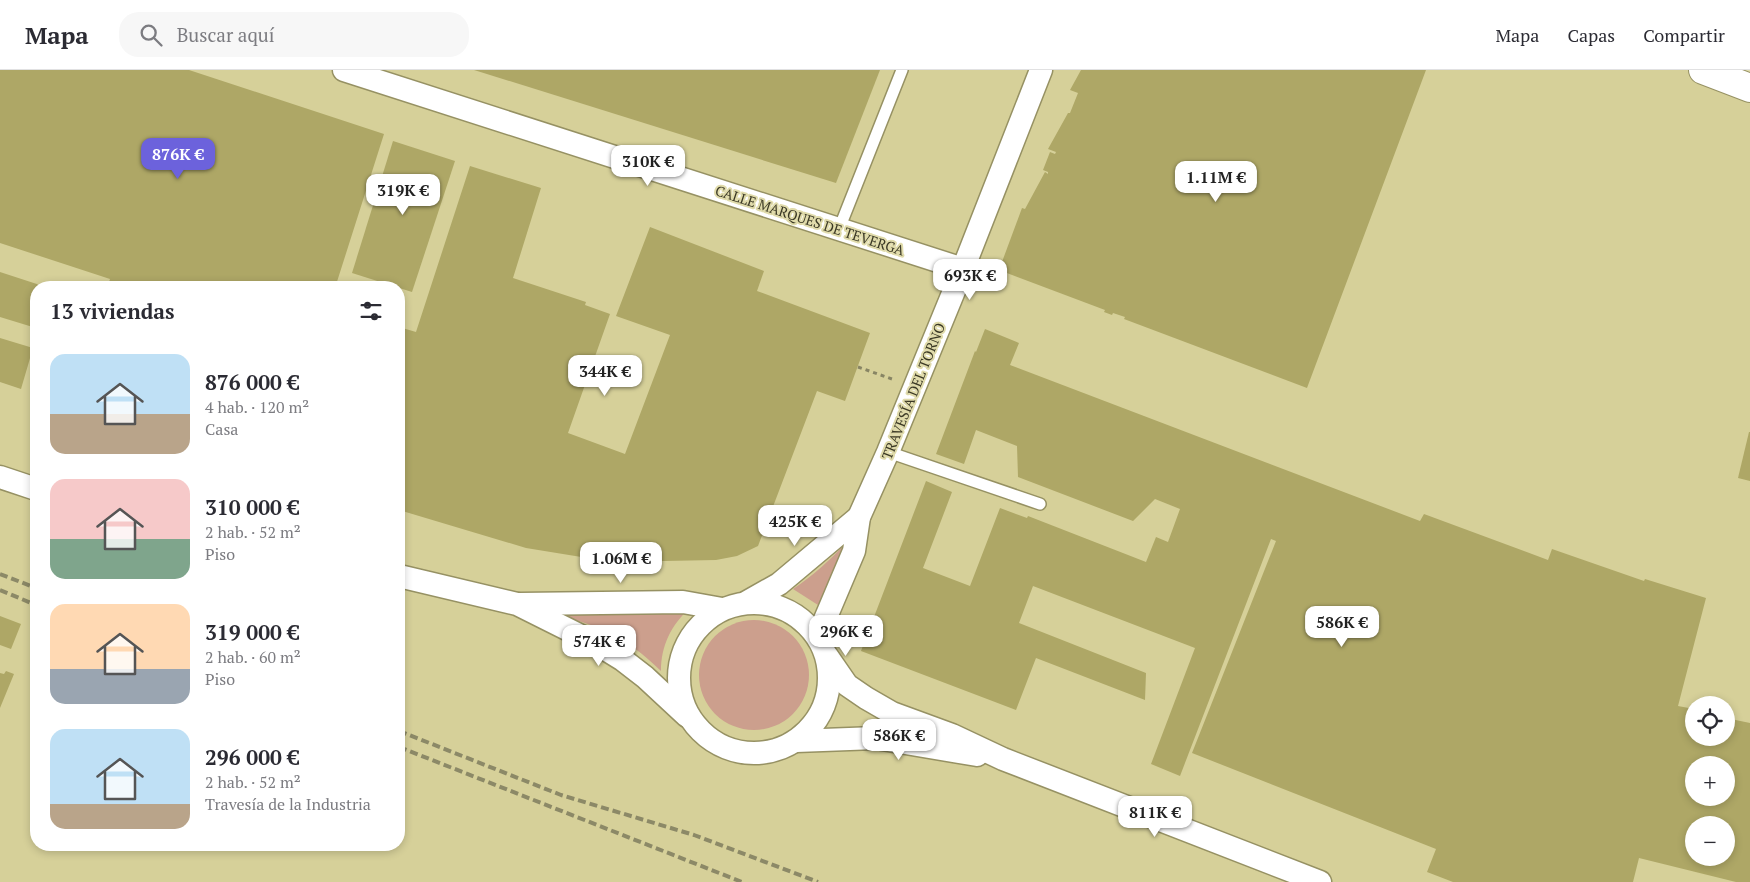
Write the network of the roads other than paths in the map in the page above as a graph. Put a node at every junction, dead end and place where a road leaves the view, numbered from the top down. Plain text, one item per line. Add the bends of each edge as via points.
1 (344, 70) edge
2 (902, 70) edge
3 (1041, 70) edge
4 (1703, 70) edge
5 (1750, 88) edge
6 (839, 229) junction
7 (963, 269) junction
8 (888, 452) junction
9 (0, 477) edge
10 (30, 487) edge
11 (1040, 504) dead end
12 (859, 517) junction
13 (405, 577) edge
14 (747, 602) junction
15 (517, 604) junction
16 (722, 609) junction
17 (818, 636) junction
18 (828, 656) junction
19 (690, 718) junction
20 (796, 741) junction
21 (1003, 759) junction
22 (1320, 882) edge

1 - 6 street, CALLE MARQUES DE TEVERGA
2 - 6 lane
3 - 7 street, TRAVESÍA DEL TORNO
4 - 5 highway
6 - 7 street, CALLE MARQUES DE TEVERGA
7 - 8 street, TRAVESÍA DEL TORNO
8 - 11 lane
8 - 12 street, TRAVESÍA DEL TORNO
9 - 10 street
12 - 14 street, TRAVESÍA DEL TORNO via 780,584
12 - 17 street, TRAVESÍA DEL TORNO via 854,551
13 - 15 street
14 - 16 street
14 - 17 street via 773,604 797,614
15 - 16 street via 683,602
15 - 19 street via 622,660
16 - 19 street via 701,624 686,644 679,669 680,694
17 - 18 street
18 - 20 street via 830,680 826,704 814,725
18 - 21 street via 847,685 866,698
19 - 20 street via 706,736 726,748 758,753 774,751
20 - 21 street via 876,738
21 - 22 street

